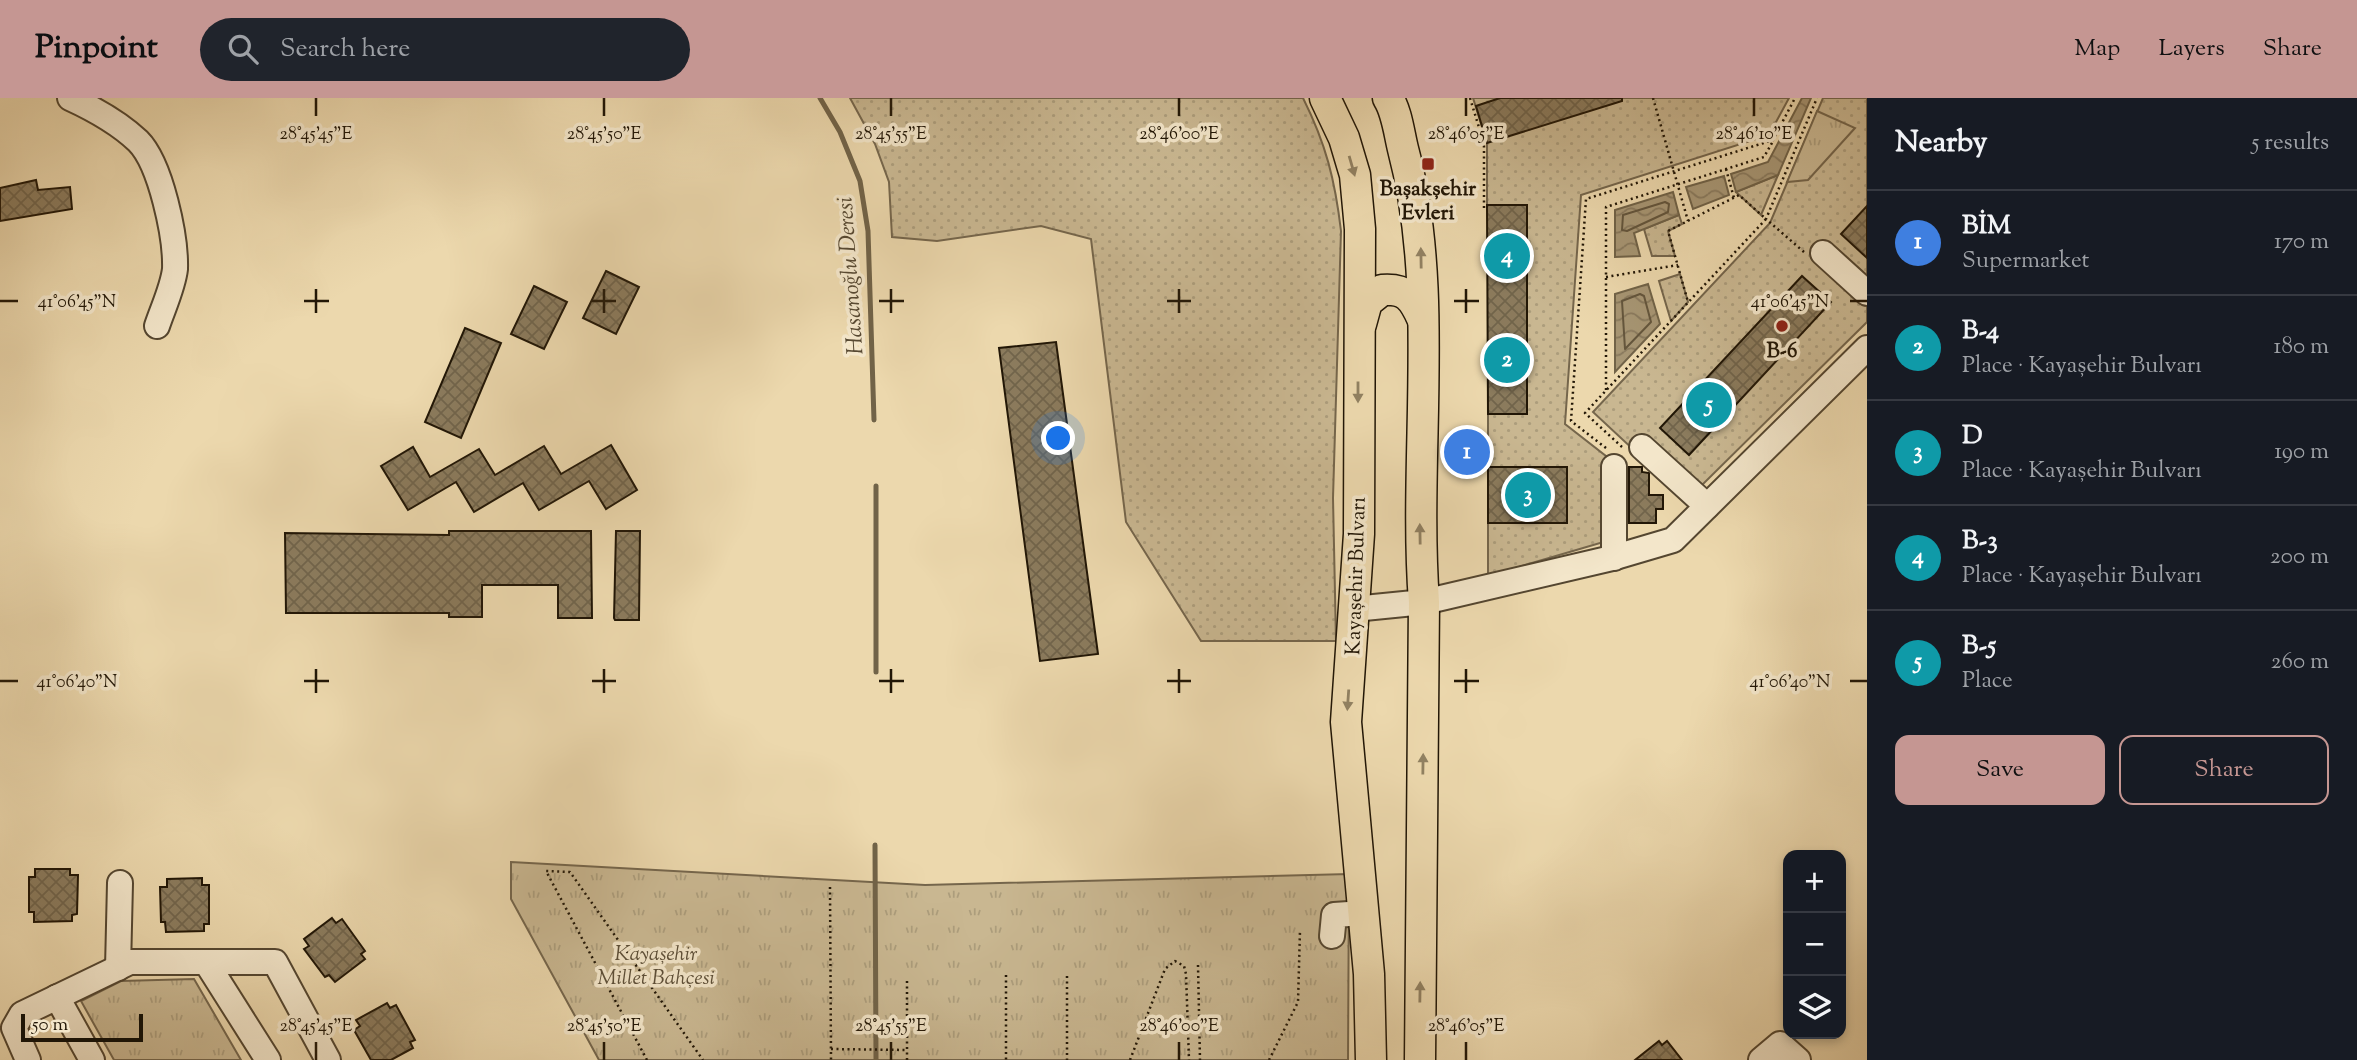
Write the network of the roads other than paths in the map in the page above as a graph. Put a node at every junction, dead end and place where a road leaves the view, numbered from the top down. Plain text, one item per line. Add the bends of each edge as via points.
1 (70, 98) edge
2 (1327, 99) edge
3 (1391, 99) edge
4 (1814, 253) road end
5 (1867, 293) edge
6 (1422, 318) junction
7 (158, 326) dead end
8 (1358, 342) junction
9 (1867, 348) edge
10 (1707, 506) junction
11 (1614, 558) junction
12 (1424, 602) junction
13 (1354, 609) junction
14 (120, 883) dead end
15 (1364, 913) junction
16 (1332, 936) dead end
17 (206, 962) junction
18 (118, 968) junction
19 (57, 997) junction
20 (28, 1060) edge
21 (92, 1060) edge
22 (268, 1060) edge
23 (328, 1060) edge
24 (1371, 1060) edge
25 (1420, 1060) edge
26 (1761, 1060) edge
27 (1798, 1060) edge

1 - 7 street via 141,143 157,176 174,243 175,271
2 -> 8 main road, Kayaşehir Bulvarı via 1344,138 1358,194 1362,257
6 -> 3 main road via 1419,215
4 - 5 street
6 - 8 main road via 1414,299 1402,291 1382,290 1367,302
12 -> 6 main road via 1419,538
8 -> 13 main road, Kayaşehir Bulvarı via 1359,534
9 - 10 street
10 - 11 street via 1673,540
10 - 11 street via 1623,454
11 - 12 street
12 - 13 street
25 -> 12 main road
13 -> 15 main road, Kayaşehir Bulvarı via 1346,722
14 - 18 street
15 - 16 street via 1334,915
15 - 24 main road, Kayaşehir Bulvarı
17 - 18 street via 130,962
17 - 22 street
17 - 23 street via 275,962
18 - 19 street
19 - 20 street via 17,1020 16,1038
19 - 21 street
26 - 27 street via 1780,1044

